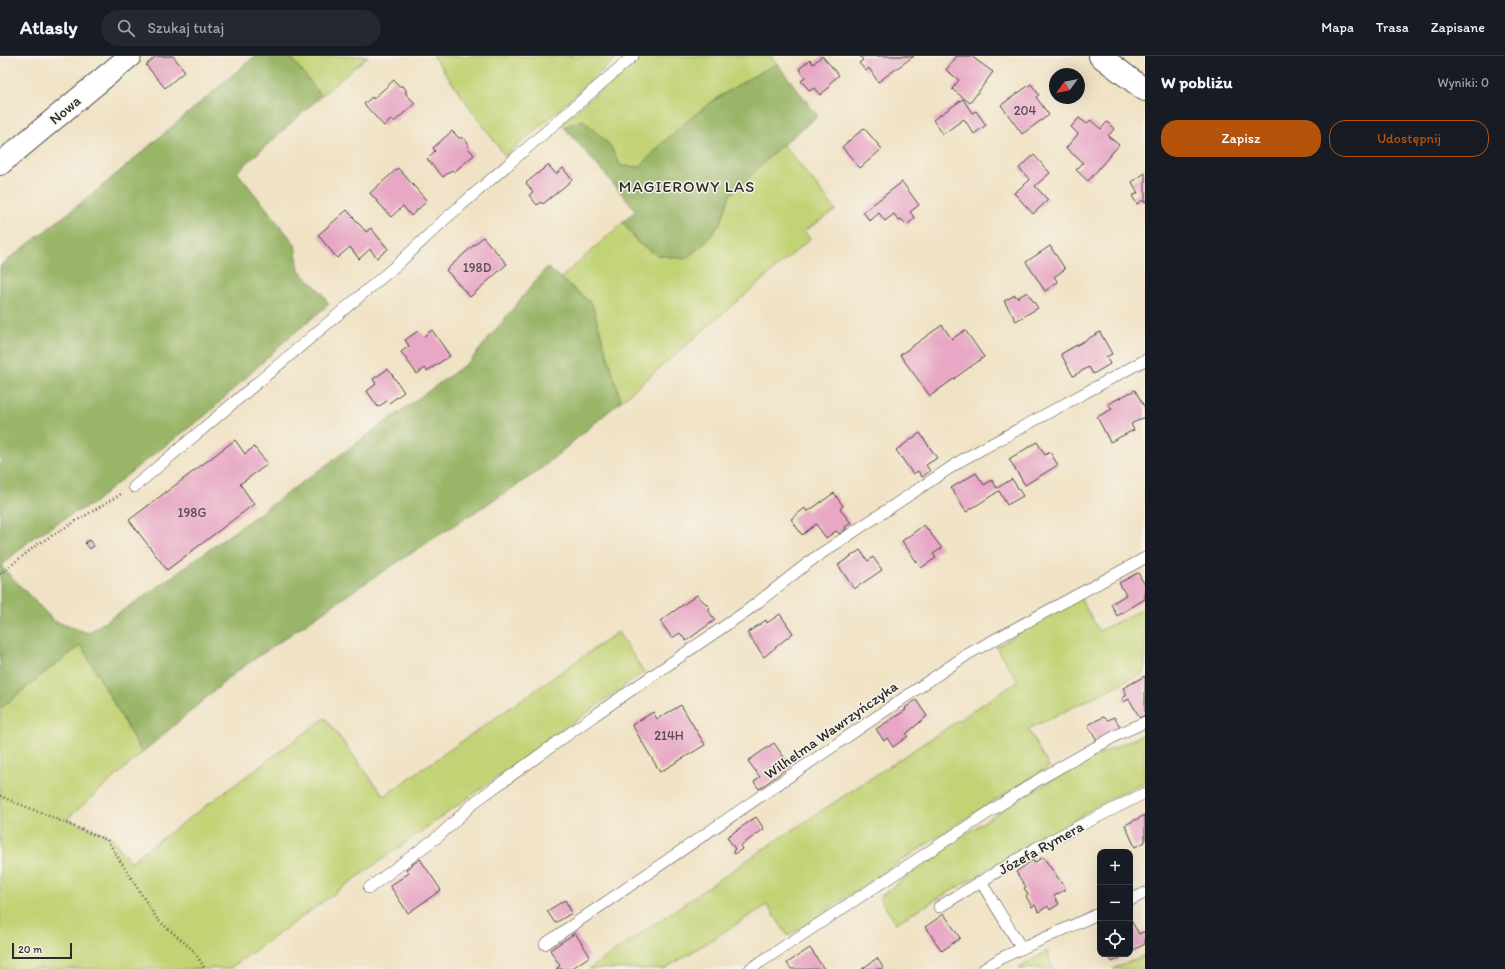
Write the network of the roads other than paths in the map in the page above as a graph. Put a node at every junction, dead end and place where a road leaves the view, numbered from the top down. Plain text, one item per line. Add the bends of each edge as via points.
1 (130, 56) edge
2 (633, 56) edge
3 (1100, 56) edge
4 (1145, 90) edge
5 (0, 164) edge
6 (1145, 360) edge
7 (134, 487) road end
8 (1145, 558) edge
9 (1145, 722) edge
10 (1145, 793) edge
11 (981, 882) junction
12 (369, 888) dead end
13 (1145, 893) edge
14 (1133, 899) edge
15 (939, 907) dead end
16 (1097, 914) edge
17 (545, 944) dead end
18 (1022, 949) junction
19 (750, 969) edge
20 (984, 969) edge

1 - 5 street, Nowa
2 - 7 lane via 443,221 399,263
3 - 4 street
6 - 12 lane via 962,460 813,560 748,610 594,715 476,801 440,835
8 - 17 lane, Wilhelma Wawrzyńczyka via 968,654
9 - 19 lane via 1038,780
10 - 11 lane, Józefa Rymera via 1036,848
11 - 15 lane, Józefa Rymera
11 - 18 lane
13 - 14 lane
16 - 18 lane
18 - 20 lane

